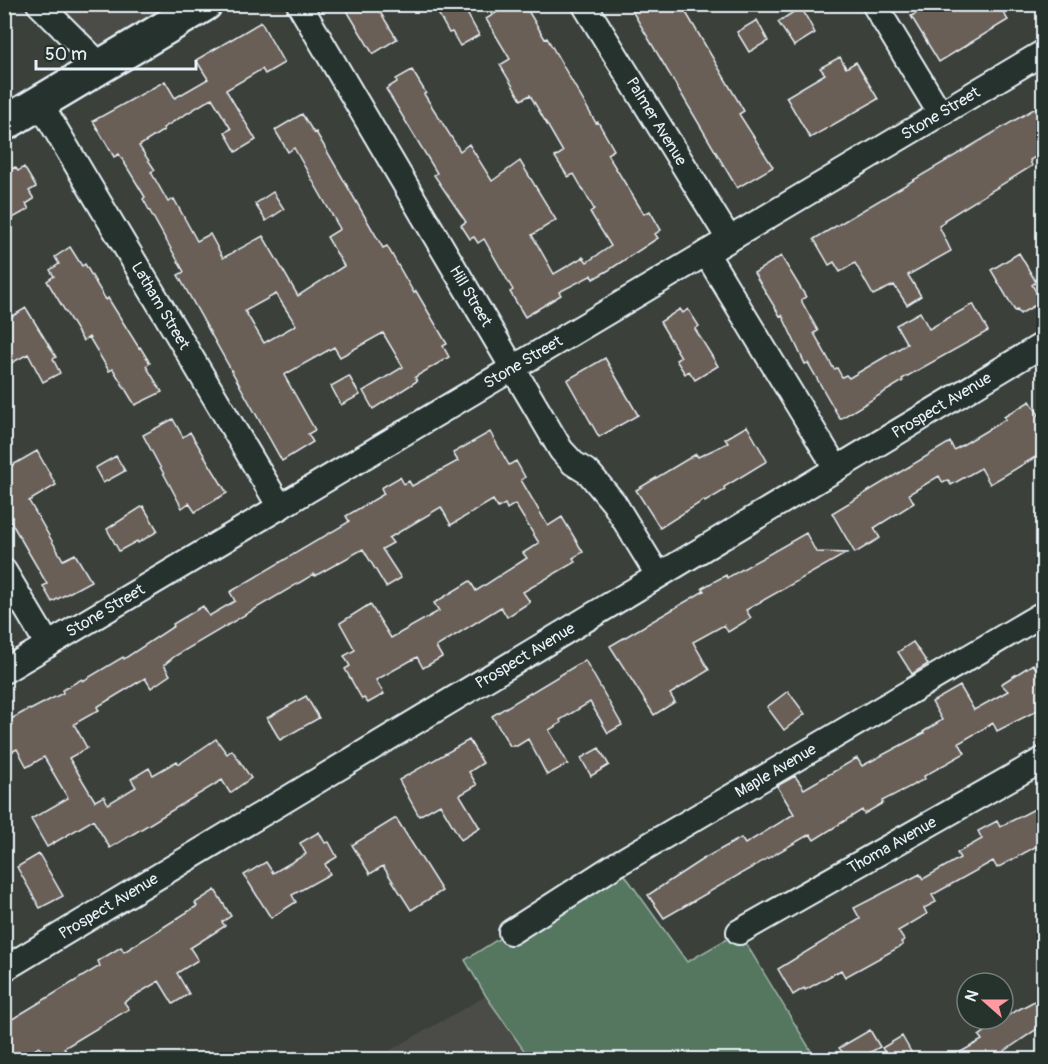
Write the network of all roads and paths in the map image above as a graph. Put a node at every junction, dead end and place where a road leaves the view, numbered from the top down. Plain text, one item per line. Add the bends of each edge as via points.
1 (39, 4) edge
2 (206, 4) edge
3 (298, 4) edge
4 (584, 4) edge
5 (874, 4) edge
6 (1044, 52) edge
7 (101, 66) junction
8 (40, 103) junction
9 (940, 113) junction
10 (4, 124) edge
11 (729, 239) junction
12 (706, 253) junction
13 (1044, 344) edge
14 (513, 368) junction
15 (836, 468) junction
16 (280, 507) junction
17 (4, 572) edge
18 (658, 575) junction
19 (1044, 613) edge
20 (48, 645) junction
21 (4, 671) edge
22 (1044, 759) edge
23 (511, 932) dead end
24 (739, 932) dead end
25 (4, 969) edge

1 - 7 street
2 - 7 main road
3 - 14 street, Hill Street
4 - 11 street, Palmer Avenue
5 - 9 street
6 - 9 street, Stone Street
7 - 8 main road
8 - 10 main road
8 - 16 street, Latham Street
9 - 11 street, Stone Street
11 - 12 street, Stone Street
12 - 14 street, Stone Street
12 - 15 street
13 - 15 street, Prospect Avenue
14 - 16 street, Stone Street
14 - 18 street, Hill Street via 561,450 589,473 614,503
15 - 18 street, Prospect Avenue
16 - 20 street, Stone Street
17 - 20 street
18 - 25 street, Prospect Avenue
19 - 23 street, Maple Avenue via 618,864
20 - 21 street, Stone Street
22 - 24 street, Thoma Avenue

